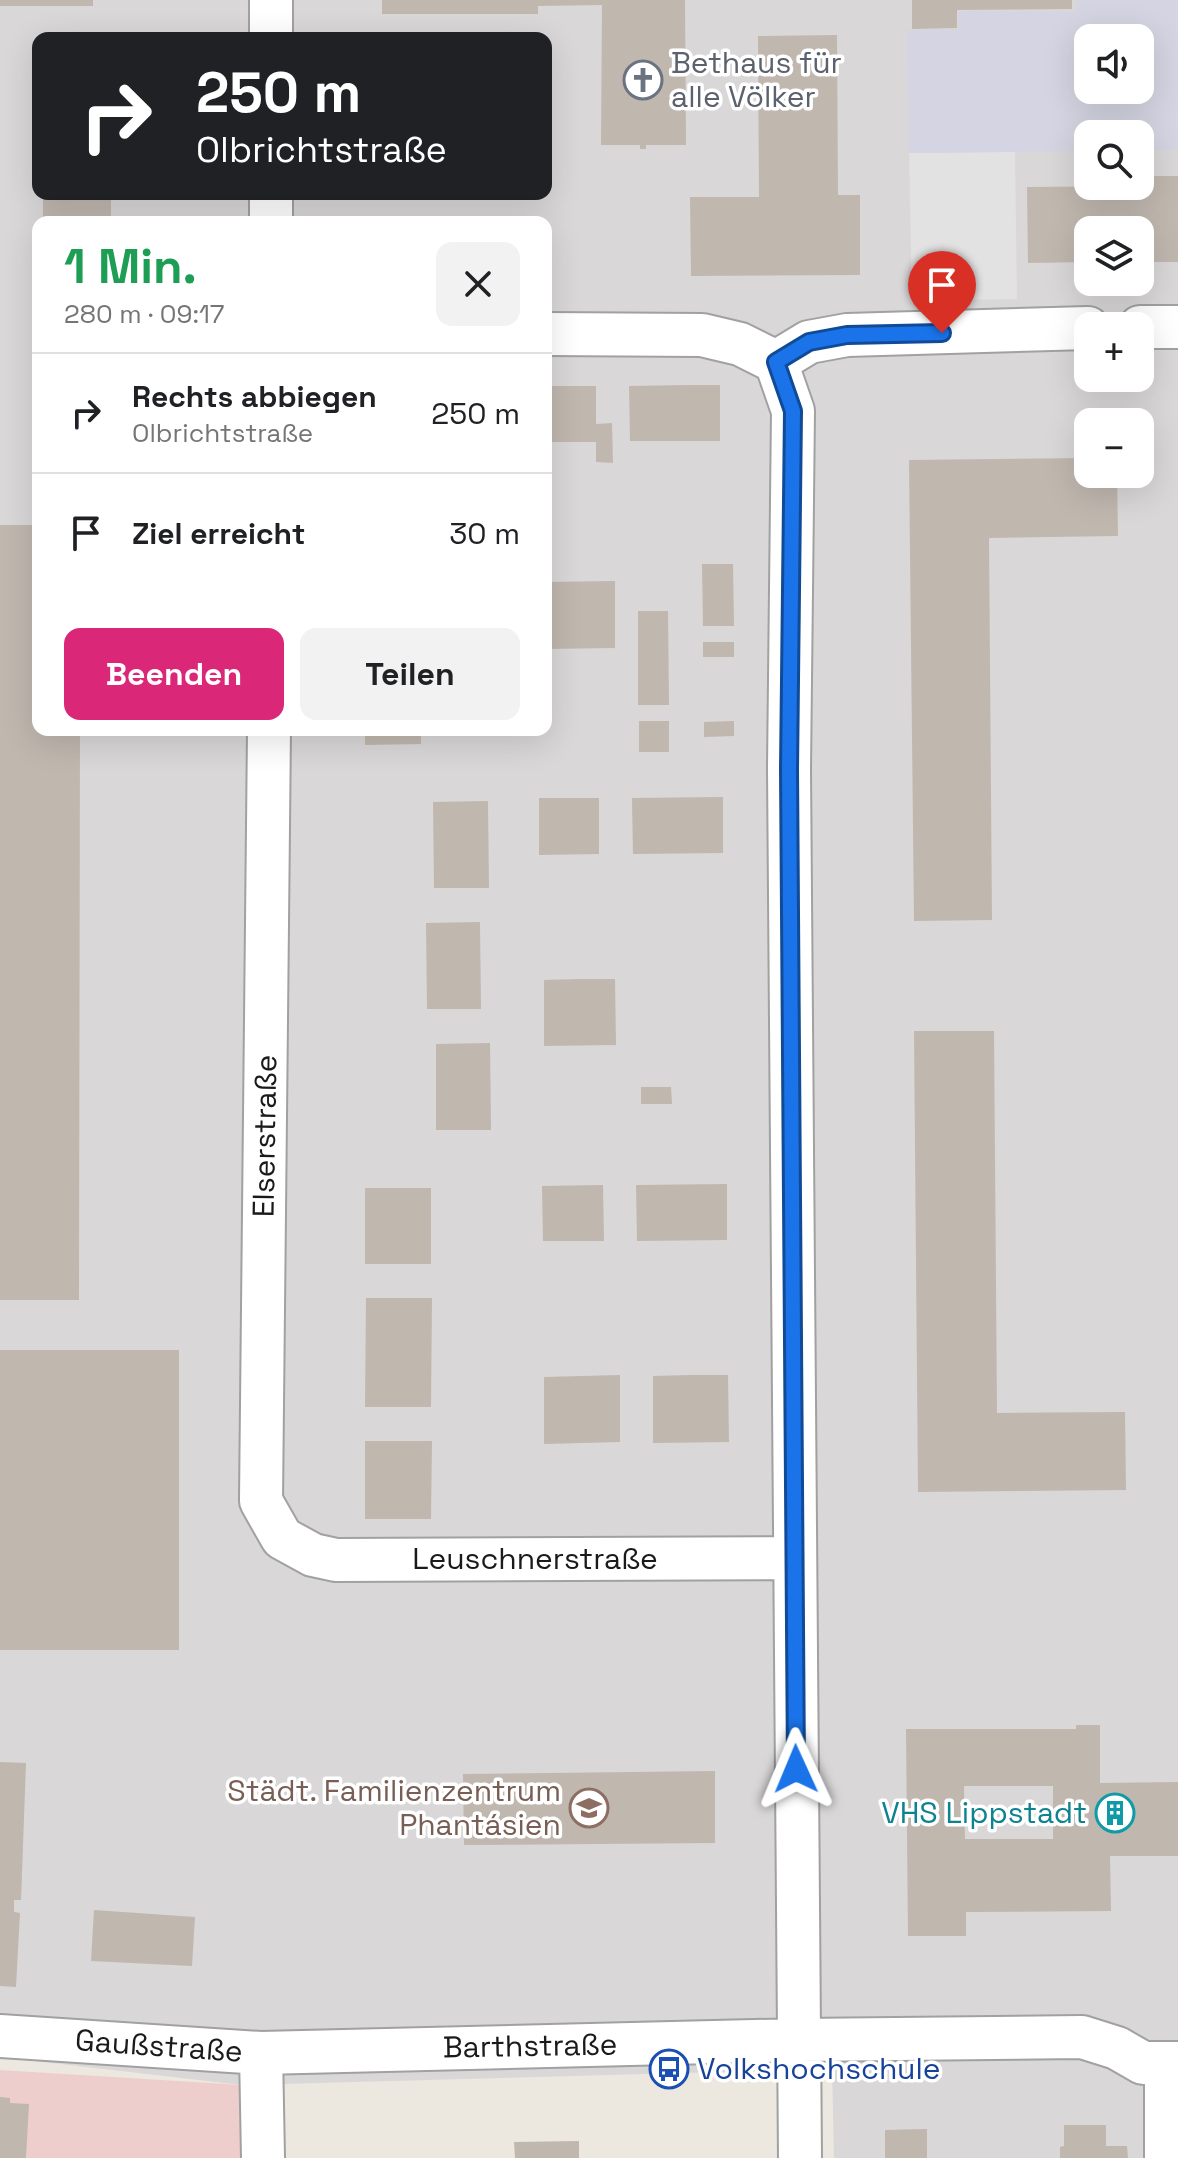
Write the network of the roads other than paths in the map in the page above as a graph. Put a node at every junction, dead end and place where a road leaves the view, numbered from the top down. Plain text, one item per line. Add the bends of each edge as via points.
1 (271, 0) edge
2 (271, 32) edge
3 (1154, 327) edge
4 (1178, 327) edge
5 (1074, 328) edge
6 (552, 334) edge
7 (776, 362) junction
8 (269, 736) edge
9 (282, 1538) joint
10 (794, 1558) junction
11 (0, 2036) edge
12 (799, 2040) junction
13 (261, 2053) junction
14 (1172, 2064) edge
15 (263, 2158) edge
16 (800, 2158) edge
17 (1166, 2158) edge

1 - 2 street
3 - 4 street
5 - 7 street via 847,335 809,342
6 - 7 street via 702,335 740,344
7 - 10 street via 793,411 789,769
8 - 9 street, Elserstraße via 261,1501
9 - 10 street, Leuschnerstraße via 313,1555 336,1560
10 - 12 street
11 - 13 street, Gaußstraße
12 - 13 street, Barthstraße
12 - 14 street, Barthstraße via 1082,2037 1143,2063
12 - 16 street
13 - 15 street, Gaußstraße
14 - 17 street

